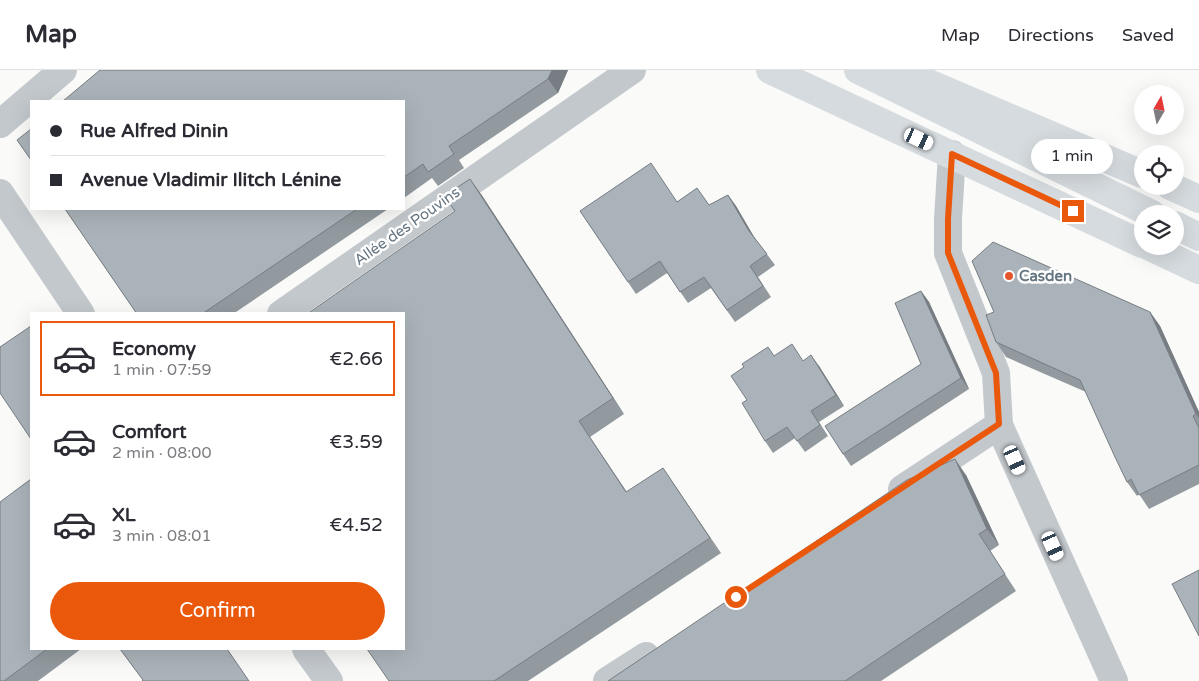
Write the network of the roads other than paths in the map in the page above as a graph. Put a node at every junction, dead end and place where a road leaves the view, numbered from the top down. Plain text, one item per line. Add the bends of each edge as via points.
1 (63, 70) edge
2 (632, 70) edge
3 (770, 70) edge
4 (858, 70) edge
5 (898, 70) edge
6 (0, 124) edge
7 (952, 154) junction
8 (1134, 171) edge
9 (1184, 192) edge
10 (0, 193) edge
11 (1199, 199) edge
12 (1134, 205) edge
13 (1184, 230) edge
14 (1199, 237) edge
15 (1134, 240) edge
16 (1167, 255) edge
17 (1199, 270) edge
18 (81, 312) edge
19 (284, 312) edge
20 (999, 424) junction
21 (879, 504) edge
22 (665, 644) edge
23 (307, 650) edge
24 (329, 681) edge
25 (607, 681) edge
26 (1114, 681) edge

1 - 6 street
2 - 19 street, Allée des Pouvins
3 - 7 main road
4 - 12 main road
5 - 8 main road
7 - 15 main road
7 - 20 street via 948,253 996,373
9 - 11 main road
10 - 18 street
13 - 14 main road
16 - 17 main road
20 - 21 street
20 - 26 street
22 - 25 street
23 - 24 street

